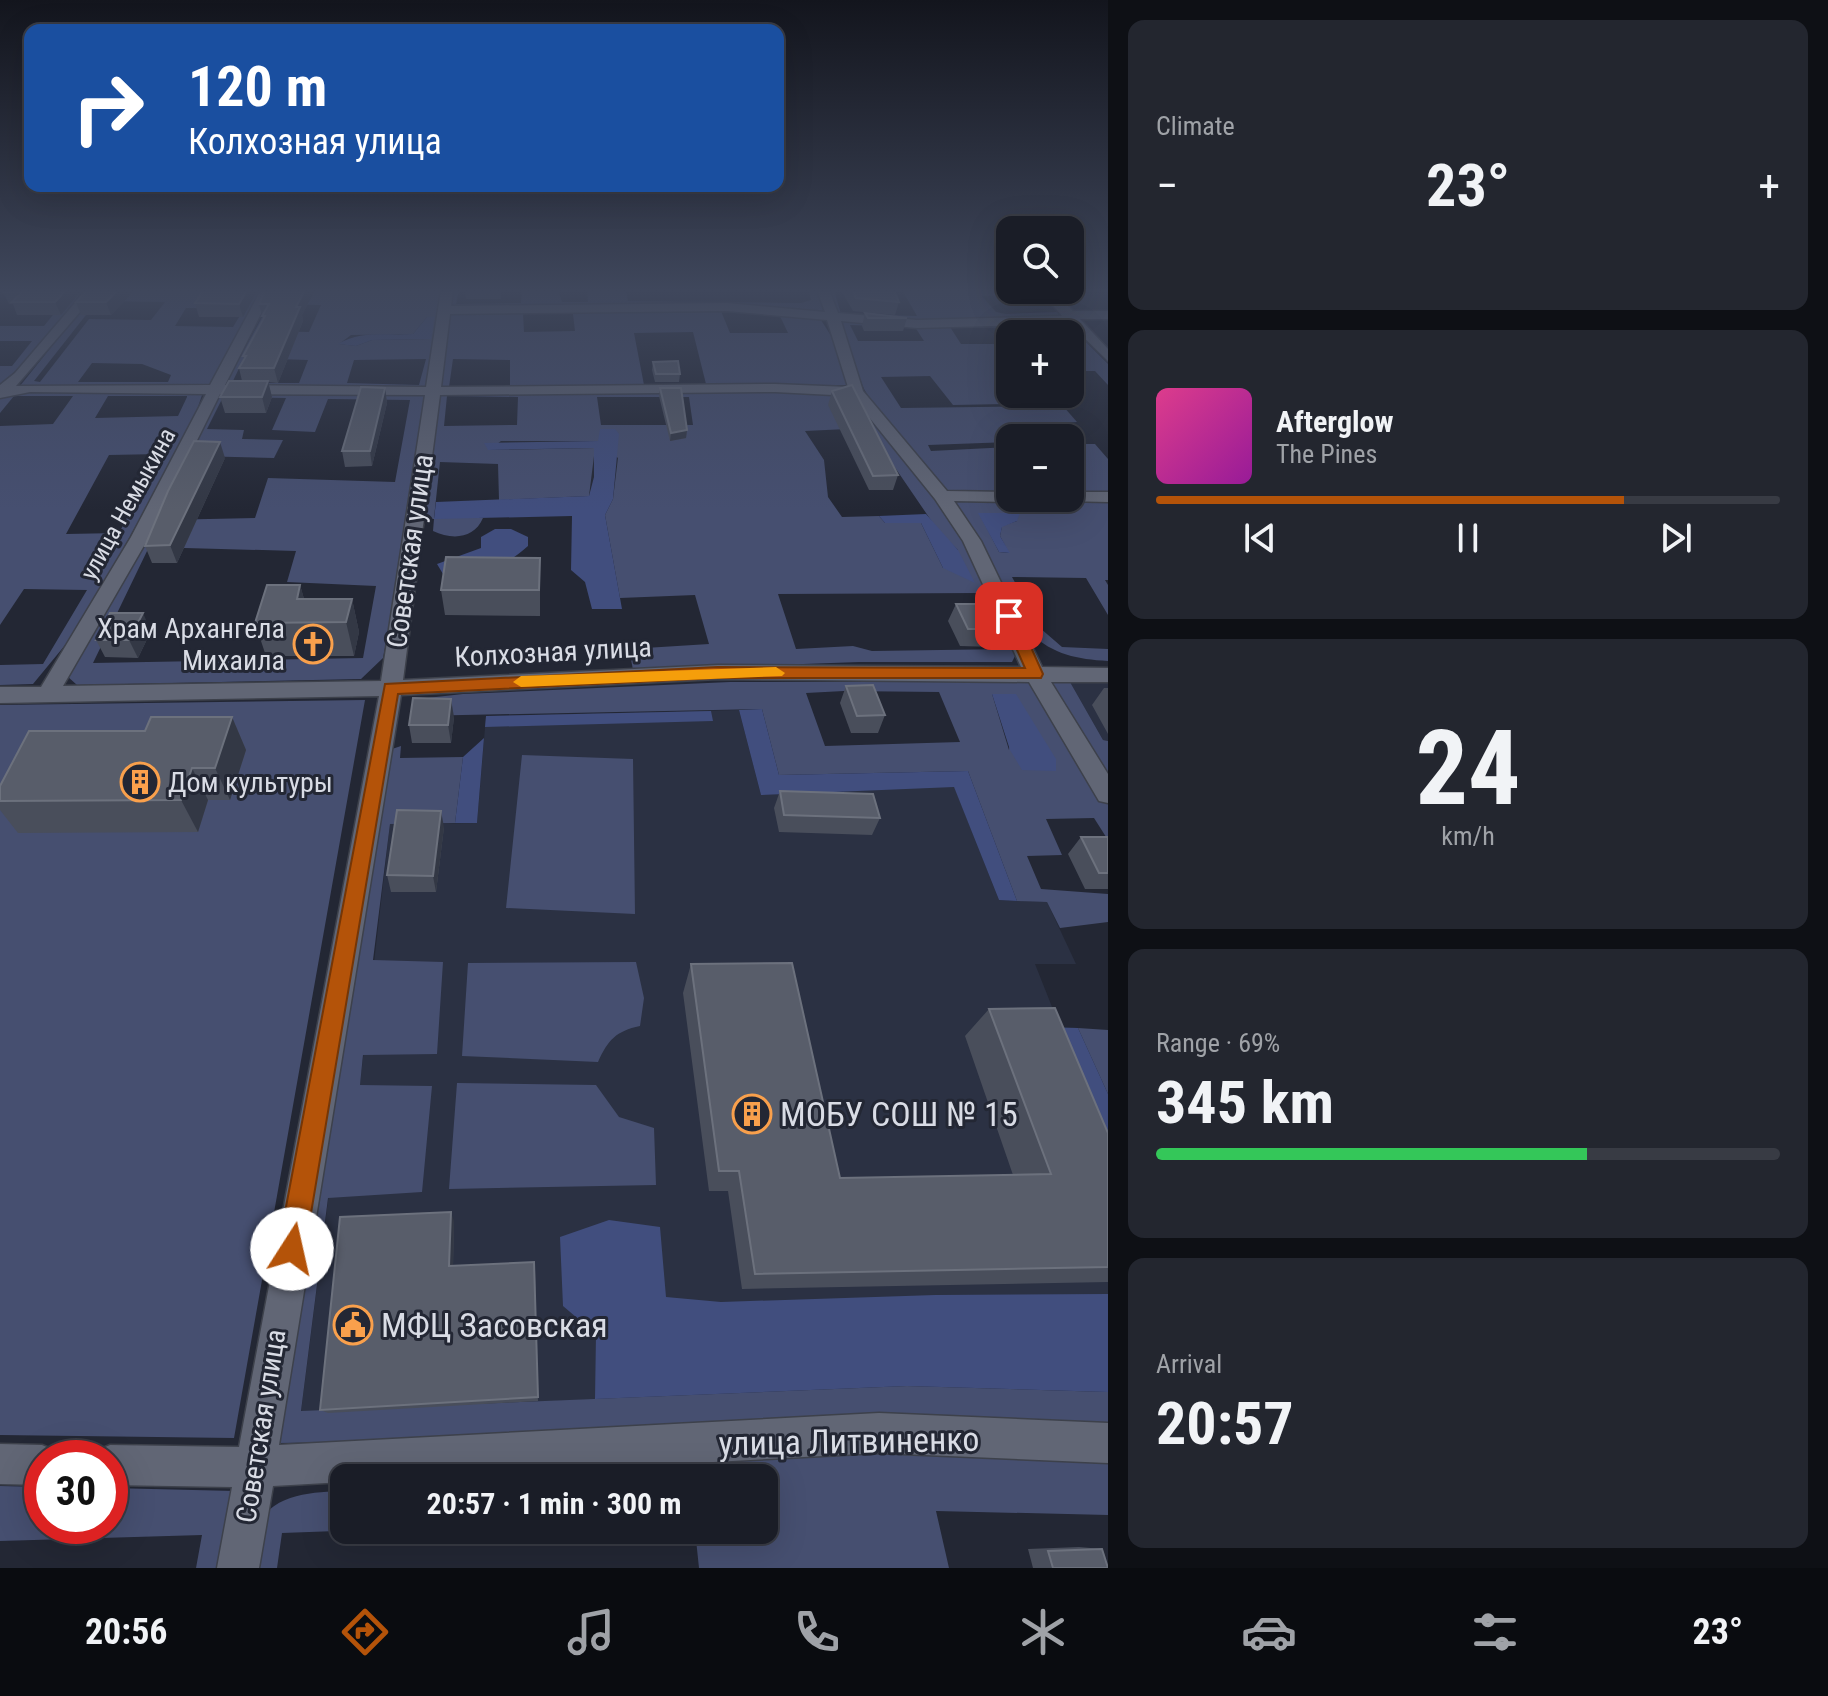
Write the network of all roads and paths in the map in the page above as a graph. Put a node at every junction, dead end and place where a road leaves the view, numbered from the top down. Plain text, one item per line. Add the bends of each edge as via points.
1 (31, 363) edge
2 (229, 363) edge
3 (436, 363) edge
4 (849, 363) edge
5 (215, 389) junction
6 (432, 391) junction
7 (856, 392) junction
8 (0, 393) edge
9 (942, 496) junction
10 (996, 497) edge
11 (1084, 497) edge
12 (1108, 497) edge
13 (1035, 674) junction
14 (1108, 675) edge
15 (391, 688) junction
16 (0, 695) edge
17 (47, 695) junction
18 (1108, 794) edge
19 (1108, 1443) edge
20 (0, 1464) edge
21 (24, 1465) edge
22 (128, 1465) edge
23 (253, 1467) junction
24 (238, 1568) edge

1 - 8 street
2 - 5 street, улица Немыкина
3 - 6 street, Советская улица
4 - 7 street
5 - 6 street
5 - 8 street via 30,388
5 - 17 street, улица Немыкина via 152,516
6 - 7 street
6 - 15 street, Советская улица
7 - 9 street
9 - 10 street
9 - 13 street via 997,587
11 - 12 street
13 - 14 street, Колхозная улица
13 - 15 street, Колхозная улица via 718,672
13 - 18 street
15 - 17 street, Колхозная улица
15 - 23 street, Советская улица
16 - 17 street, Колхозная улица
19 - 23 street, улица Литвиненко via 879,1433
20 - 21 street
22 - 23 street, улица Литвиненко
23 - 24 street, Советская улица

